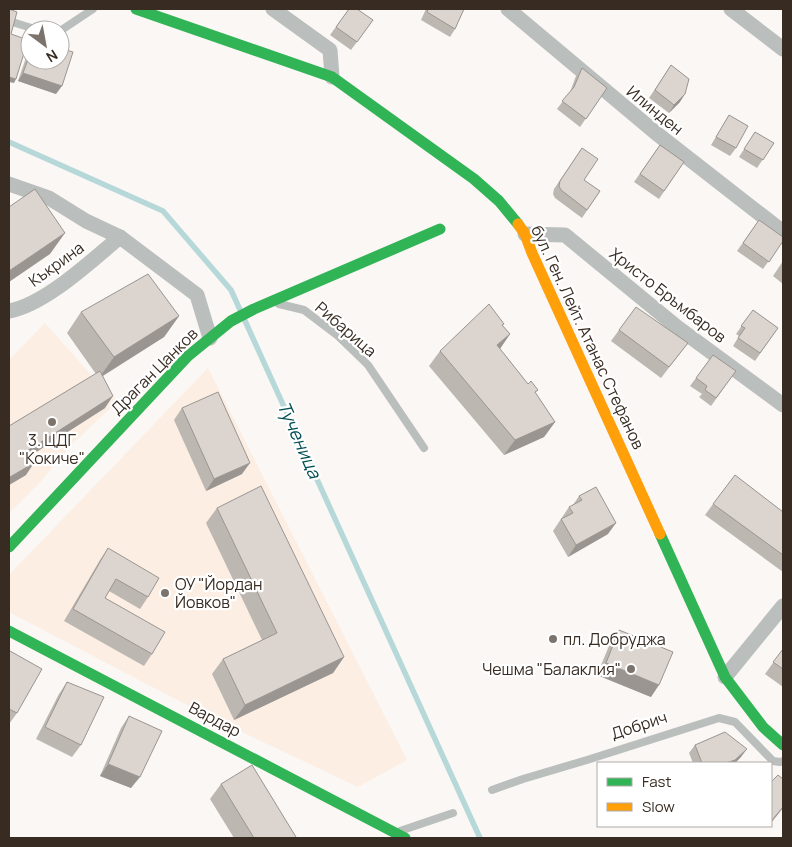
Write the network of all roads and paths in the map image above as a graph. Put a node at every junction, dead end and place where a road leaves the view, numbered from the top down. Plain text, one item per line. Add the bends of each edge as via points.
1 (93, 9) edge
2 (136, 9) edge
3 (273, 9) edge
4 (508, 9) edge
5 (731, 9) edge
6 (70, 24) edge
7 (783, 49) edge
8 (332, 77) junction
9 (9, 184) edge
10 (440, 229) dead end
11 (783, 232) edge
12 (525, 234) junction
13 (120, 237) junction
14 (270, 302) junction
15 (9, 311) edge
16 (210, 338) junction
17 (783, 405) edge
18 (424, 448) dead end
19 (9, 547) edge
20 (783, 606) edge
21 (9, 631) edge
22 (725, 676) junction
23 (783, 745) edge
24 (783, 761) edge
25 (492, 790) dead end
26 (453, 812) dead end
27 (394, 836) edge

1 - 6 lane
2 - 8 main road, бул. Ген. Лейт. Атанас Стефанов
3 - 8 street via 330,50
4 - 11 street, Илинден via 656,134
5 - 7 street
8 - 12 main road, бул. Ген. Лейт. Атанас Стефанов via 474,178 499,201
9 - 13 street via 49,198
10 - 14 main road, Драган Цанков
12 - 17 street, Христо Бръмбаров via 565,234 678,327
12 - 22 main road, бул. Ген. Лейт. Атанас Стефанов
13 - 15 street, Къкрина via 66,282 22,309
13 - 16 street via 197,295
14 - 16 main road, Драган Цанков via 231,321
14 - 18 lane, Рибарица via 304,310 368,365
16 - 19 main road, Драган Цанков via 188,356
20 - 22 street
21 - 27 main road, Вардар
22 - 23 main road, бул. Ген. Лейт. Атанас Стефанов via 763,727
24 - 25 lane, Добрич via 773,761 735,722 719,718
26 - 27 lane

